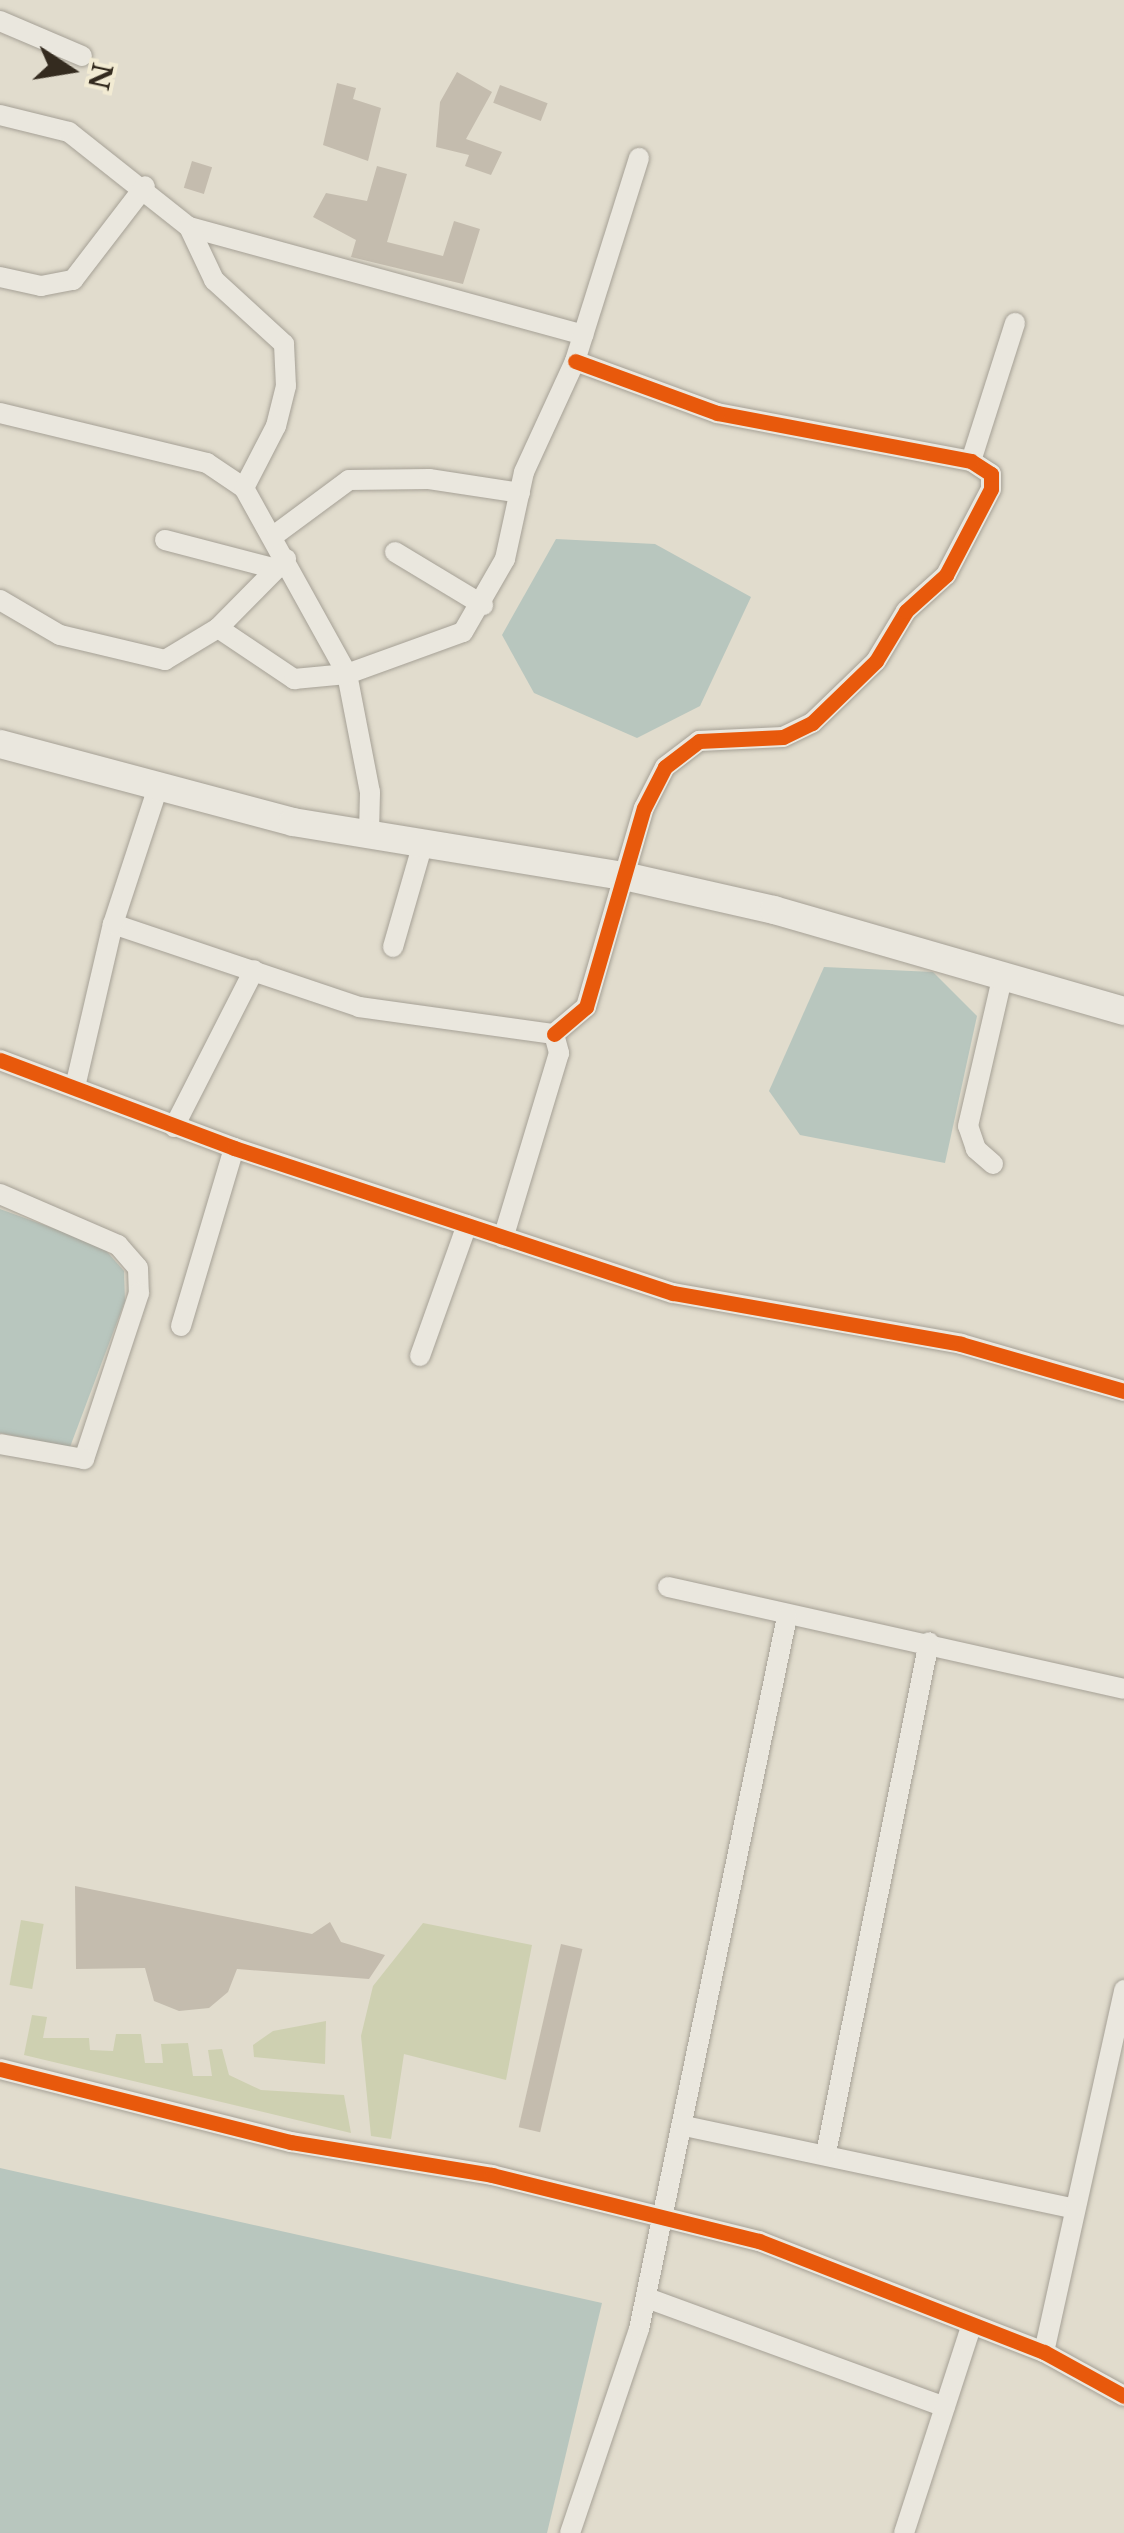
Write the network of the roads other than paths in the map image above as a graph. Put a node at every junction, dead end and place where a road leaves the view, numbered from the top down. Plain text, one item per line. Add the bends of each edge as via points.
1 (0, 20) edge
2 (82, 56) dead end
3 (0, 115) edge
4 (639, 158) dead end
5 (144, 186) junction
6 (189, 227) junction
7 (0, 277) edge
8 (1015, 324) dead end
9 (584, 335) junction
10 (575, 360) junction
11 (0, 414) edge
12 (971, 461) junction
13 (244, 488) junction
14 (520, 493) junction
15 (272, 536) junction
16 (165, 540) dead end
17 (396, 552) dead end
18 (281, 564) junction
19 (0, 600) edge
20 (483, 605) junction
21 (218, 628) junction
22 (347, 674) junction
23 (0, 744) edge
24 (158, 786) junction
25 (369, 834) junction
26 (423, 843) junction
27 (624, 876) junction
28 (113, 924) junction
29 (393, 946) dead end
30 (254, 970) junction
31 (1003, 974) junction
32 (1124, 1011) edge
33 (554, 1034) junction
34 (0, 1060) edge
35 (75, 1088) junction
36 (174, 1127) junction
37 (234, 1148) junction
38 (993, 1164) dead end
39 (0, 1194) edge
40 (467, 1226) junction
41 (503, 1238) junction
42 (181, 1326) dead end
43 (420, 1356) dead end
44 (1124, 1391) edge
45 (0, 1444) edge
46 (668, 1588) dead end
47 (787, 1618) junction
48 (929, 1642) junction
49 (1124, 1688) edge
50 (1124, 1990) edge
51 (0, 2069) edge
52 (686, 2126) junction
53 (826, 2152) junction
54 (1074, 2208) junction
55 (665, 2218) junction
56 (646, 2298) junction
57 (971, 2326) junction
58 (1044, 2352) junction
59 (1124, 2396) edge
60 (945, 2407) junction
61 (570, 2533) edge
62 (904, 2533) edge

1 - 2 street
3 - 5 street via 69,132
4 - 9 street
5 - 6 street
5 - 7 street via 73,280 40,286
6 - 9 street
6 - 13 street via 214,280 284,344 276,426
8 - 12 street
9 - 10 street
10 - 12 street via 717,413
10 - 14 street
11 - 13 street via 207,463
12 - 27 street via 991,474 974,530 946,576 896,622 876,661 797,734 682,750 644,808
13 - 15 street
14 - 15 street via 429,480 348,480
14 - 20 street via 505,559
15 - 18 street
16 - 18 street
17 - 20 street
18 - 21 street
18 - 22 street
19 - 21 street via 60,635 166,660
20 - 22 street via 464,632 440,646
21 - 22 street via 285,676
22 - 25 street via 370,792
23 - 24 street
24 - 25 street
24 - 28 street
25 - 26 street
26 - 27 street
26 - 29 street
27 - 31 street
27 - 33 street via 586,1007
28 - 30 street
28 - 35 street
30 - 33 street via 359,1007
30 - 36 street
31 - 32 street
31 - 38 street via 968,1126 976,1149
33 - 41 street via 560,1054
34 - 35 street
35 - 36 street
36 - 37 street
37 - 40 street
37 - 42 street
39 - 45 street via 118,1245 138,1268 139,1294 84,1459
40 - 41 street
40 - 43 street
41 - 44 street via 673,1293 960,1344
46 - 47 street
47 - 48 street
47 - 52 street
48 - 49 street
48 - 53 street
50 - 54 street
51 - 55 street via 291,2142 492,2175
52 - 53 street
52 - 55 street
53 - 54 street
54 - 58 street
55 - 56 street
55 - 57 street via 759,2241
56 - 60 street
56 - 61 street
57 - 58 street
57 - 60 street
58 - 59 street
60 - 62 street

